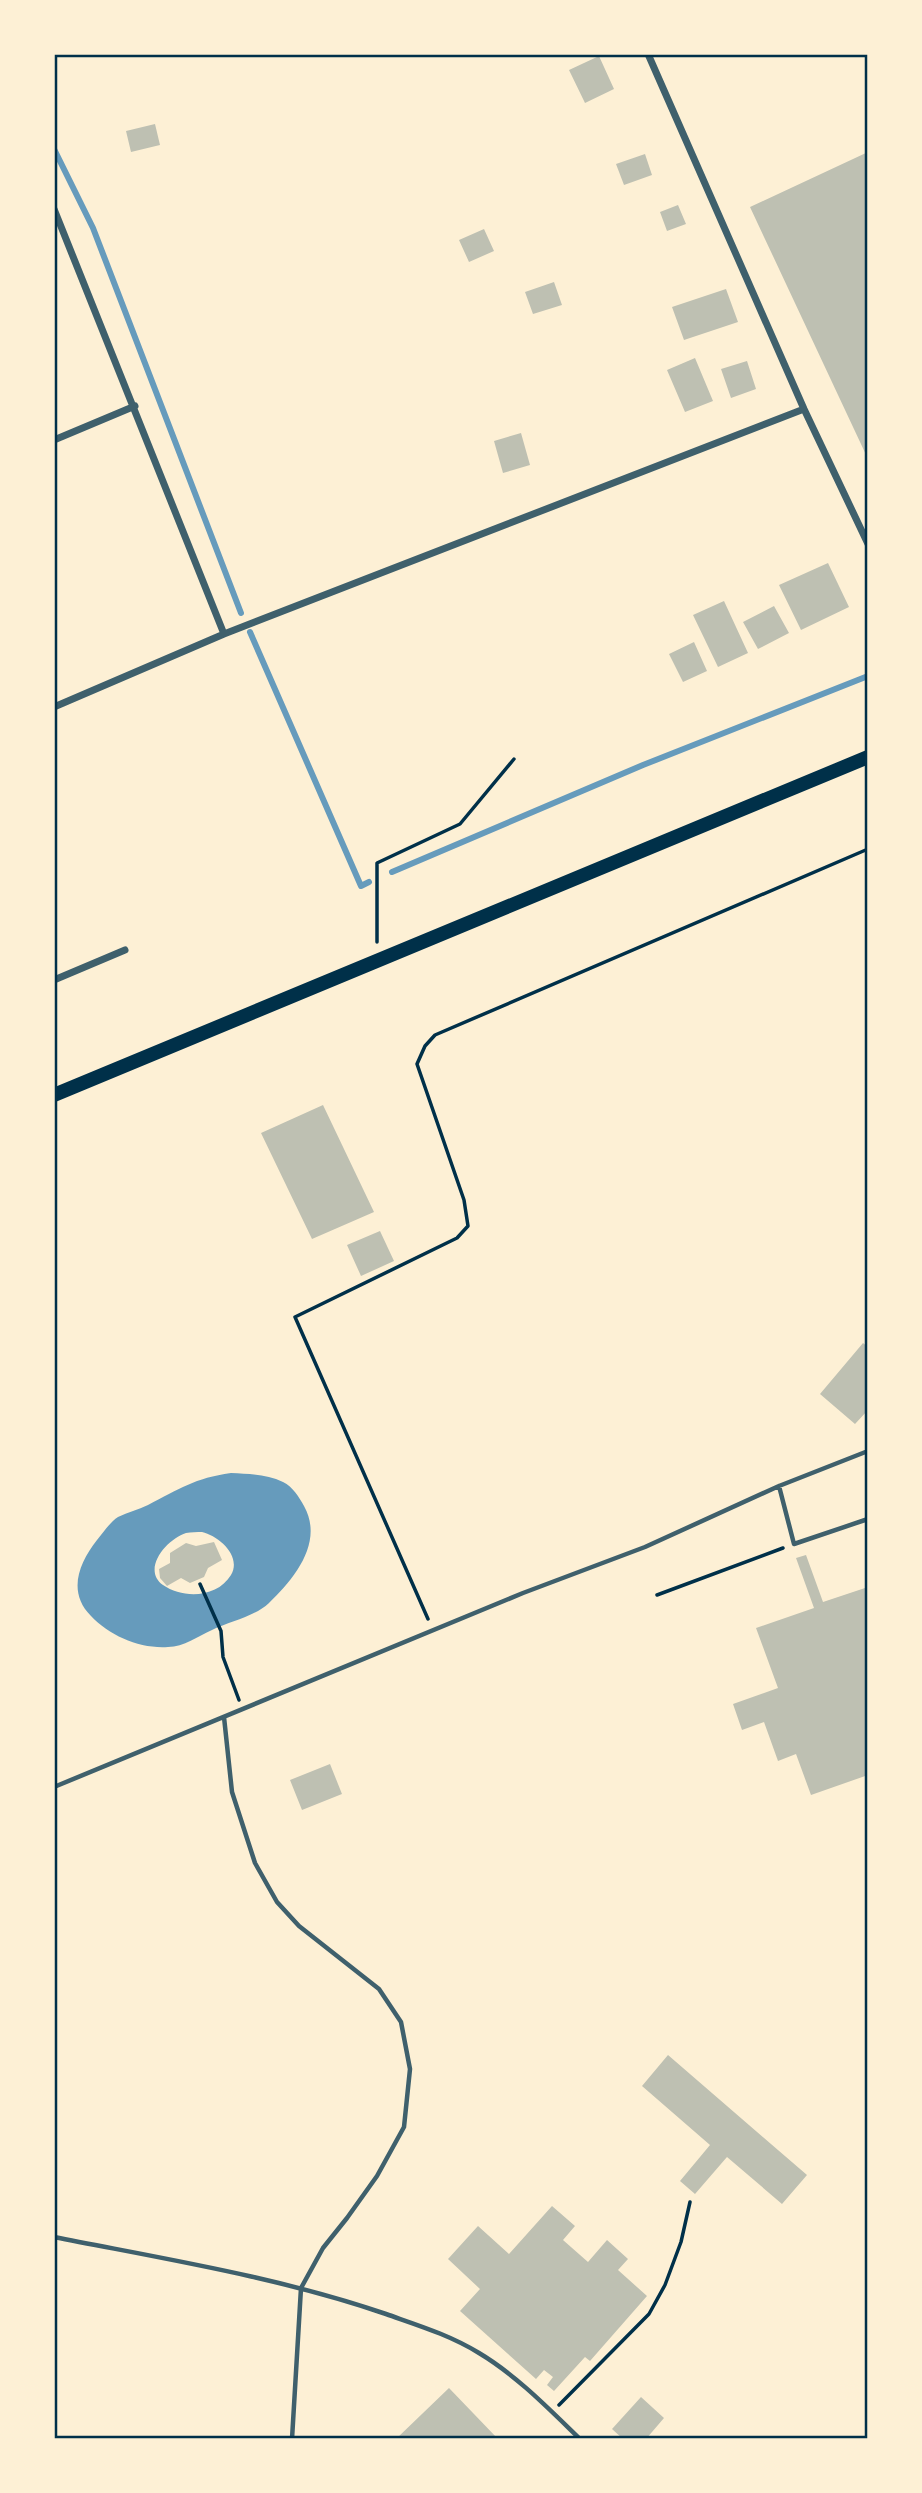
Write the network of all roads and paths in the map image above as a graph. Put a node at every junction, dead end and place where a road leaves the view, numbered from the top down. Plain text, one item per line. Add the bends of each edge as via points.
1 (648, 54) edge
2 (54, 209) edge
3 (63, 229) junction
4 (54, 232) edge
5 (135, 405) junction
6 (804, 408) junction
7 (54, 440) edge
8 (868, 544) edge
9 (225, 634) junction
10 (54, 707) edge
11 (868, 757) edge
12 (514, 759) dead end
13 (868, 849) edge
14 (125, 950) dead end
15 (377, 961) junction
16 (54, 980) edge
17 (54, 1095) edge
18 (868, 1451) edge
19 (779, 1486) junction
20 (868, 1519) edge
21 (794, 1544) junction
22 (200, 1584) dead end
23 (657, 1595) dead end
24 (433, 1630) junction
25 (242, 1709) junction
26 (224, 1717) junction
27 (54, 1787) edge
28 (690, 2202) dead end
29 (54, 2237) edge
30 (301, 2288) junction
31 (552, 2412) junction
32 (292, 2439) edge
33 (580, 2439) edge

1 - 6 street
2 - 3 street
3 - 4 street
3 - 5 street
5 - 7 street
5 - 9 street
6 - 8 street
6 - 9 street
9 - 10 street
11 - 15 highway
12 - 15 path via 460,824 377,863
13 - 24 path via 435,1035 425,1046 417,1064 464,1200 468,1226 457,1238 295,1317
14 - 16 street
15 - 17 highway
18 - 19 lane
19 - 21 lane
19 - 24 lane via 645,1547
20 - 21 lane
21 - 23 path
22 - 25 path via 221,1631 223,1657
24 - 25 lane
25 - 26 lane
26 - 27 lane
26 - 30 lane via 232,1792 255,1863 277,1902 299,1926 379,1989 401,2022 410,2069 404,2127
28 - 31 path via 681,2242 649,2314
29 - 30 lane
30 - 31 lane via 434,2331 480,2353
30 - 32 lane
31 - 33 lane

